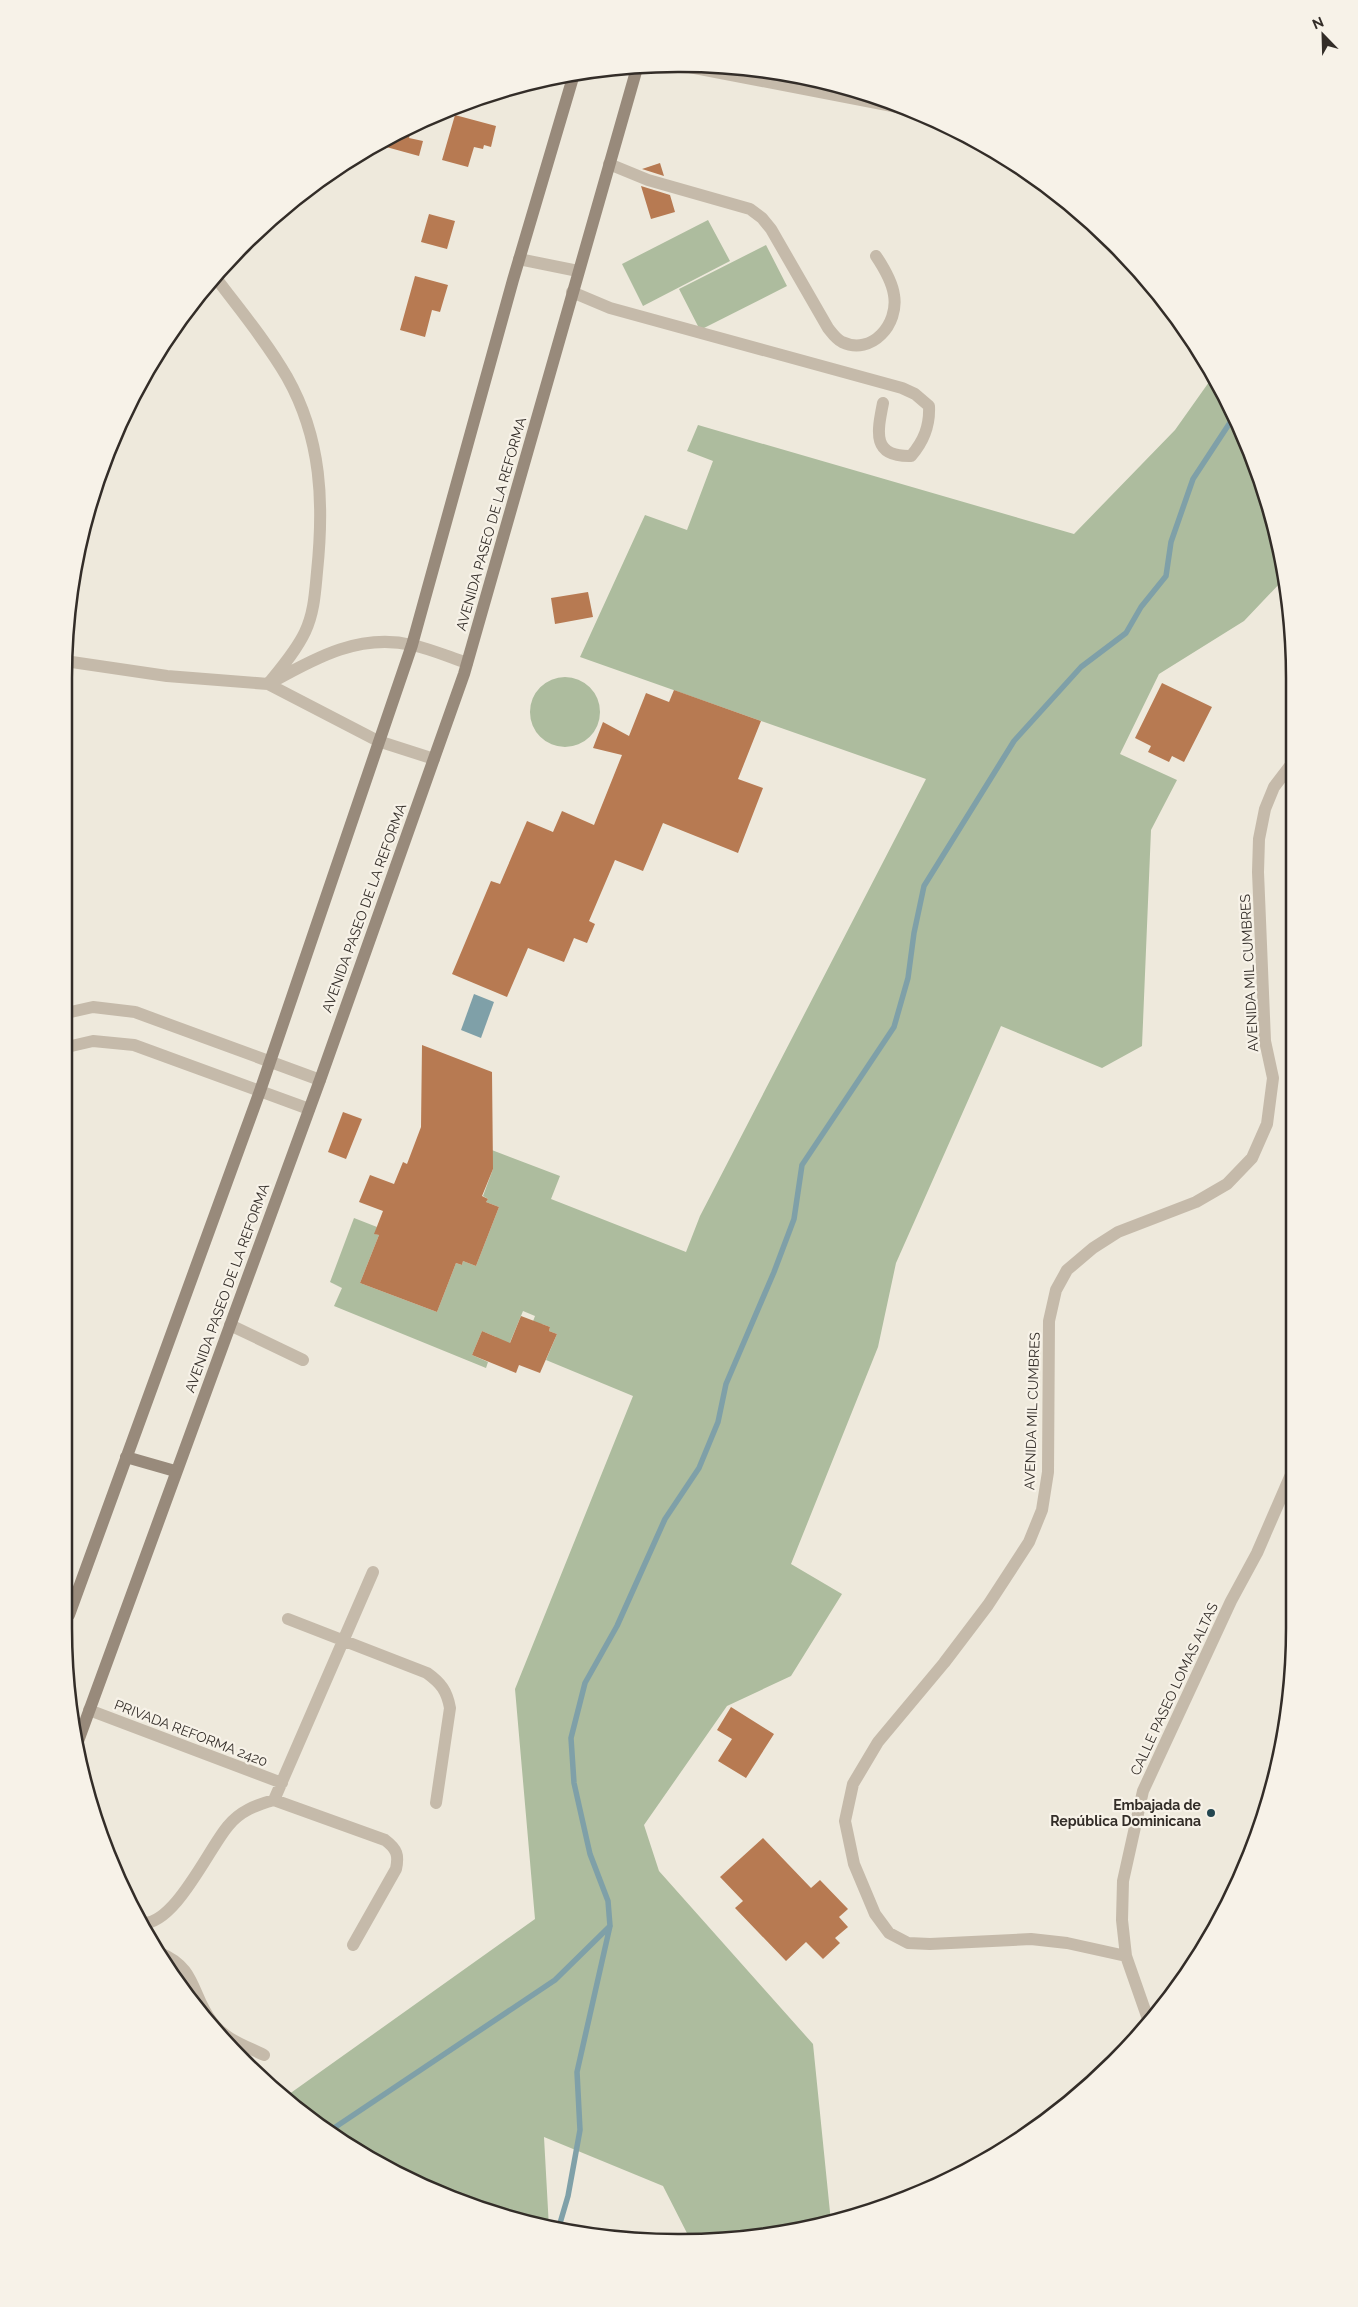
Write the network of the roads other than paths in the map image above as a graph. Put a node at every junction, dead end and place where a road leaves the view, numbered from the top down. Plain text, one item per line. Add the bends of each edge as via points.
1 (635, 74) edge
2 (736, 76) edge
3 (572, 82) edge
4 (850, 97) edge
5 (610, 164) junction
6 (876, 256) dead end
7 (519, 259) junction
8 (578, 271) junction
9 (220, 283) edge
10 (572, 292) junction
11 (883, 404) dead end
12 (412, 645) junction
13 (73, 661) edge
14 (467, 663) junction
15 (268, 684) junction
16 (378, 741) junction
17 (434, 759) junction
18 (1286, 771) edge
19 (72, 1012) edge
20 (72, 1046) edge
21 (270, 1061) junction
22 (320, 1080) junction
23 (260, 1091) junction
24 (309, 1109) junction
25 (230, 1325) junction
26 (303, 1360) dead end
27 (126, 1456) junction
28 (175, 1471) junction
29 (1286, 1486) edge
30 (373, 1572) dead end
31 (72, 1608) edge
32 (288, 1619) dead end
33 (343, 1640) junction
34 (89, 1710) junction
35 (82, 1731) edge
36 (282, 1783) junction
37 (274, 1800) junction
38 (436, 1803) dead end
39 (149, 1921) edge
40 (353, 1945) dead end
41 (1126, 1956) junction
42 (171, 1959) edge
43 (198, 1997) edge
44 (1146, 2014) edge
45 (235, 2041) edge
46 (264, 2056) dead end

1 - 5 main road, AVENIDA PASEO DE LA REFORMA
2 - 4 street
3 - 7 main road
5 - 6 street via 648,180 750,208 771,230 828,328 840,341 852,345 867,344 884,334 893,317 895,296
5 - 8 main road, AVENIDA PASEO DE LA REFORMA
7 - 8 street
7 - 12 main road
8 - 10 main road, AVENIDA PASEO DE LA REFORMA
9 - 15 street via 287,377 308,423 320,472 320,536 313,609 305,632
10 - 11 street via 610,308 916,394 929,406 930,421 921,444 911,456 890,454 880,444 879,422
10 - 14 main road, AVENIDA PASEO DE LA REFORMA
12 - 14 street
12 - 15 street via 374,642 340,648
12 - 16 main road
13 - 15 street via 168,676
14 - 17 main road, AVENIDA PASEO DE LA REFORMA
15 - 16 street
16 - 17 street
16 - 21 main road
17 - 22 main road, AVENIDA PASEO DE LA REFORMA
18 - 41 street, AVENIDA MIL CUMBRES via 1274,787 1259,840 1265,1040 1273,1078 1267,1124 1252,1158 1227,1184 1196,1202 1118,1232 1067,1270 1056,1290 1049,1321 1048,1472 1042,1510 1029,1542 988,1605 878,1742 853,1784 845,1821 854,1864 875,1914 889,1933 908,1943 1031,1939
19 - 21 street via 93,1007 136,1012
20 - 23 street via 92,1041 134,1045
21 - 22 street
21 - 23 main road
22 - 24 main road, AVENIDA PASEO DE LA REFORMA
23 - 24 street
23 - 27 main road
24 - 25 main road, AVENIDA PASEO DE LA REFORMA
25 - 26 street
25 - 28 main road, AVENIDA PASEO DE LA REFORMA
27 - 28 main road
27 - 31 main road
28 - 34 main road, AVENIDA PASEO DE LA REFORMA
29 - 41 street, CALLE PASEO LOMAS ALTAS via 1143,1791 1122,1881
30 - 33 street
32 - 33 street
33 - 36 street
33 - 38 street via 427,1673 439,1681 447,1694 450,1708
34 - 35 main road, AVENIDA PASEO DE LA REFORMA
34 - 36 street, PRIVADA REFORMA 2420
36 - 37 street
37 - 39 street via 241,1813 228,1825 173,1906 162,1918
37 - 40 street via 385,1840 394,1847 398,1858 396,1869
41 - 44 street, CALLE PASEO LOMAS ALTAS
42 - 43 street via 185,1969
45 - 46 street

